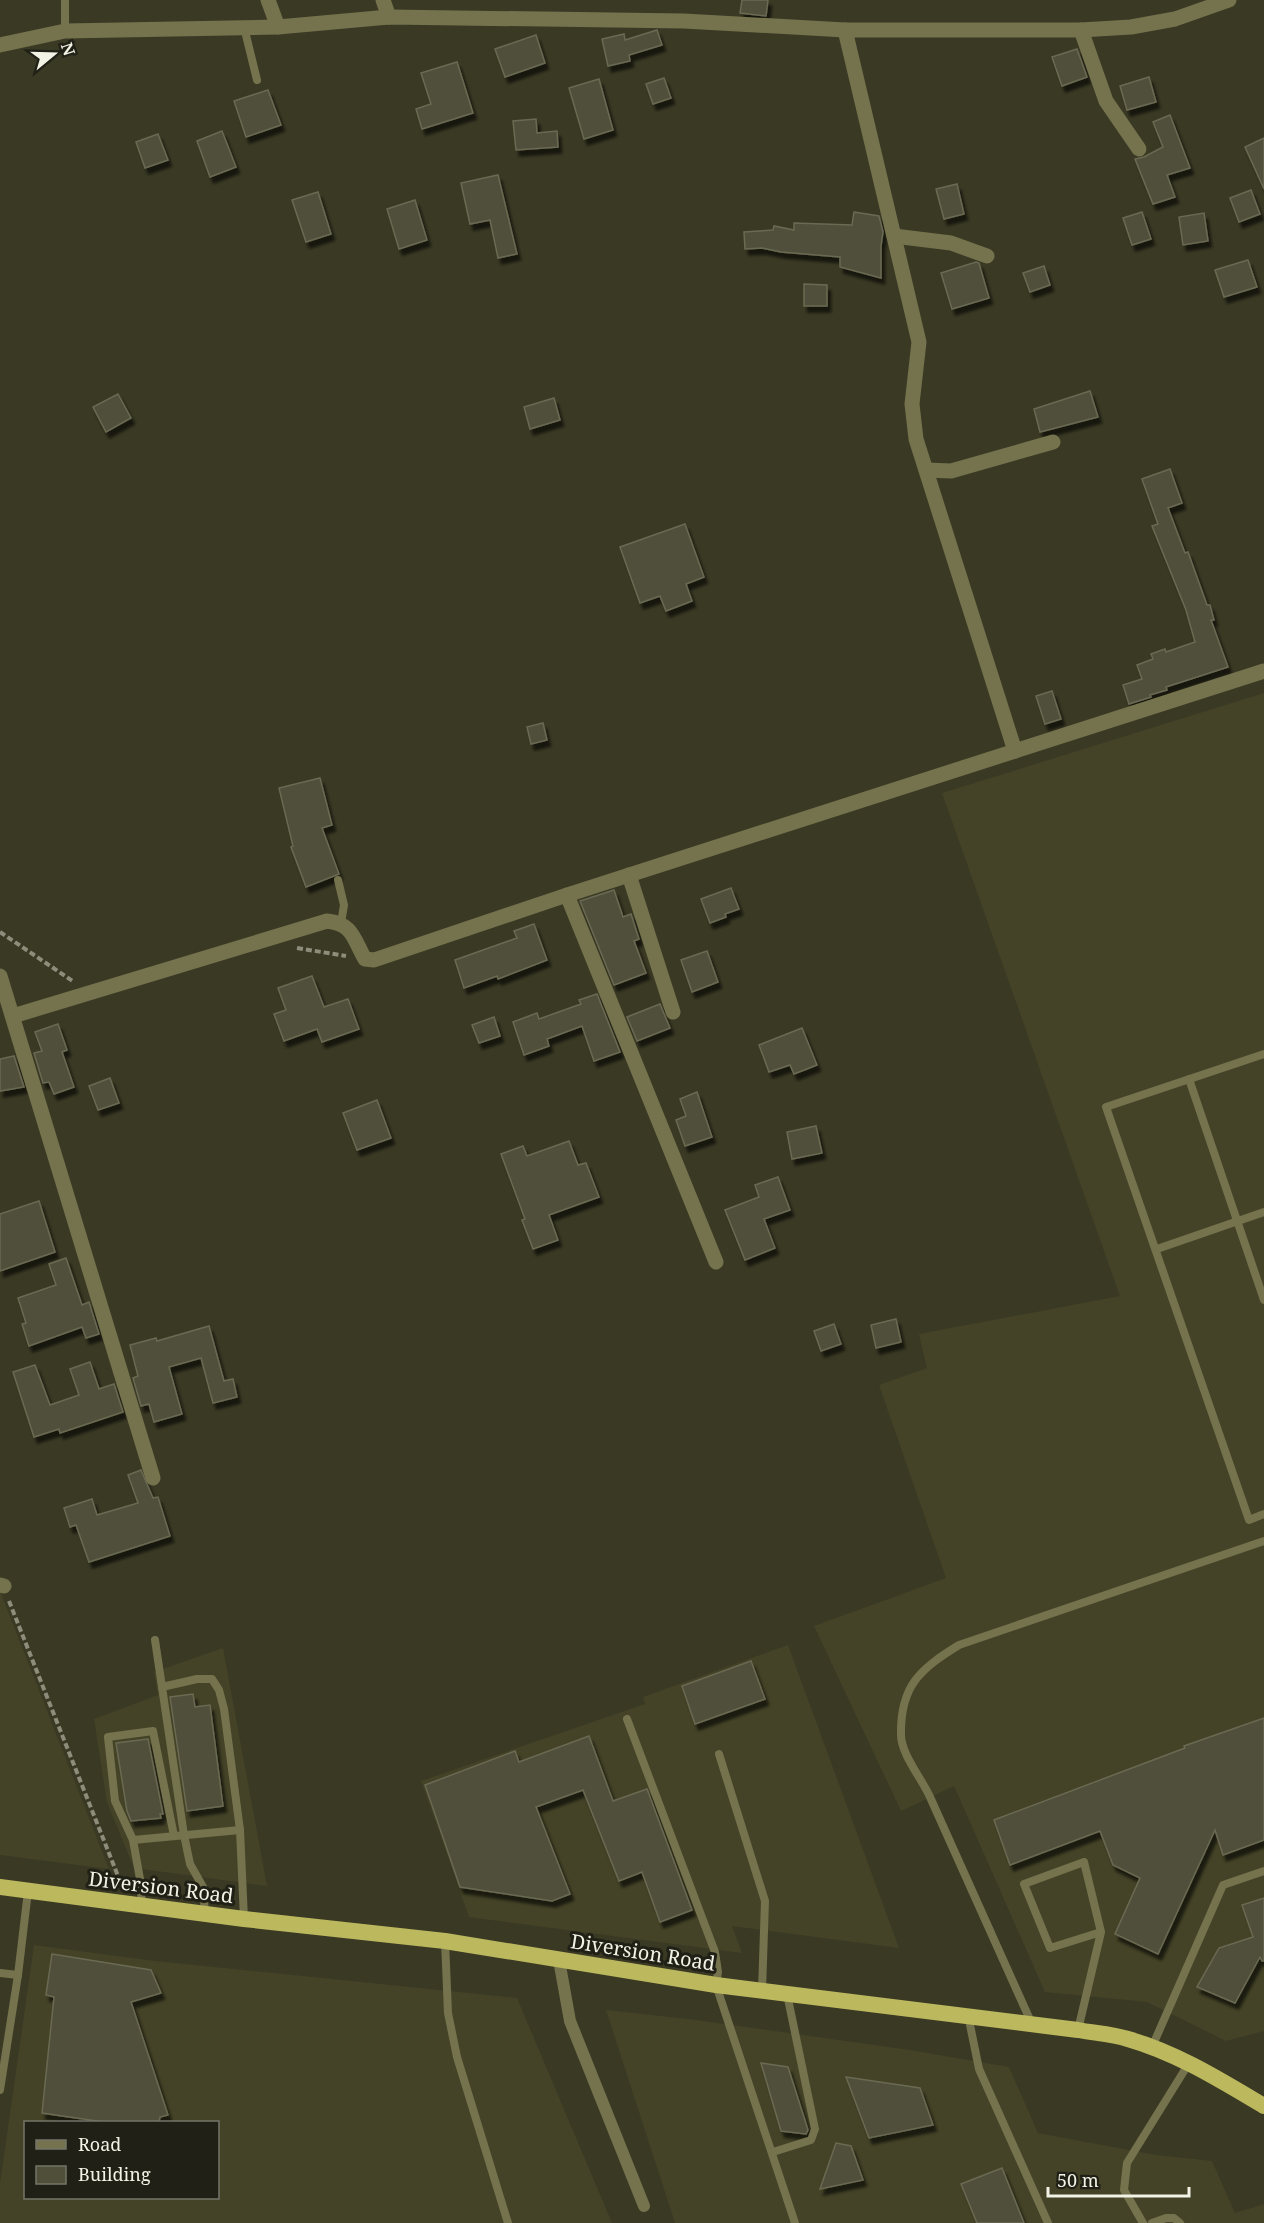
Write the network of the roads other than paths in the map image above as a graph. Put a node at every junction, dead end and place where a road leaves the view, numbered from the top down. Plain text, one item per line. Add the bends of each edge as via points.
1 (64, 0) edge
2 (268, 0) edge
3 (383, 0) edge
4 (1229, 0) edge
5 (389, 17) junction
6 (244, 27) junction
7 (278, 27) junction
8 (845, 30) junction
9 (1081, 30) junction
10 (65, 31) junction
11 (0, 45) edge
12 (257, 80) dead end
13 (1138, 149) dead end
14 (894, 236) junction
15 (987, 256) dead end
16 (1053, 442) dead end
17 (926, 470) junction
18 (1264, 671) edge
19 (1015, 751) junction
20 (629, 875) junction
21 (338, 880) dead end
22 (567, 895) junction
23 (341, 923) junction
24 (0, 976) edge
25 (673, 1012) dead end
26 (13, 1016) junction
27 (1264, 1054) edge
28 (1189, 1078) junction
29 (1264, 1212) edge
30 (1237, 1221) junction
31 (1157, 1249) junction
32 (716, 1262) dead end
33 (1264, 1300) edge
34 (153, 1478) dead end
35 (1264, 1514) edge
36 (1264, 1541) edge
37 (155, 1640) dead end
38 (162, 1687) junction
39 (627, 1719) dead end
40 (720, 1754) dead end
41 (240, 1830) junction
42 (184, 1835) junction
43 (174, 1836) junction
44 (133, 1840) junction
45 (1264, 1871) edge
46 (0, 1887) edge
47 (28, 1891) junction
48 (142, 1905) junction
49 (205, 1913) junction
50 (244, 1919) junction
51 (1101, 1932) junction
52 (445, 1941) junction
53 (559, 1960) junction
54 (0, 1972) edge
55 (18, 1975) junction
56 (716, 1985) junction
57 (762, 1991) junction
58 (787, 1994) junction
59 (968, 2015) junction
60 (1031, 2022) junction
61 (1078, 2030) junction
62 (1152, 2047) junction
63 (1189, 2062) junction
64 (0, 2090) edge
65 (1264, 2106) edge
66 (773, 2152) junction
67 (644, 2206) dead end
68 (508, 2223) edge
69 (795, 2223) edge
70 (1048, 2223) edge
71 (1143, 2223) edge
72 (1152, 2223) edge
73 (1180, 2223) edge

1 - 10 lane
2 - 7 street
3 - 5 street
4 - 9 street via 1175,19
5 - 7 street
5 - 8 street via 684,21
6 - 7 street
6 - 10 street
6 - 12 lane
8 - 9 street
8 - 14 street
9 - 13 street via 1106,101
10 - 11 street
14 - 15 street via 951,243
14 - 17 street via 918,342 912,404 916,439
16 - 17 street via 951,471
17 - 19 street
18 - 19 street
19 - 20 street
20 - 22 street
20 - 25 street
21 - 23 lane via 344,905
22 - 23 street via 374,960 364,959 349,929
22 - 32 street
23 - 26 street via 327,921
24 - 26 street
26 - 34 street
27 - 28 lane
28 - 30 lane
28 - 31 lane via 1106,1107
29 - 30 lane
30 - 31 lane
30 - 33 lane
31 - 35 lane via 1249,1520
36 - 60 lane via 959,1645 914,1679 903,1713 901,1739
37 - 38 lane
38 - 41 lane via 212,1679 219,1690
38 - 42 lane
39 - 56 lane via 716,1952
40 - 57 lane via 765,1901
41 - 42 lane
41 - 50 lane
42 - 43 lane
42 - 49 lane via 190,1864 203,1887
43 - 44 lane
43 - 44 lane via 153,1731 108,1737 115,1801
44 - 48 lane
45 - 62 lane via 1223,1885
46 - 47 highway, Diversion Road
47 - 48 highway, Diversion Road
47 - 55 lane
48 - 49 highway, Diversion Road
49 - 50 highway, Diversion Road
50 - 52 highway, Diversion Road
51 - 51 lane via 1084,1862 1024,1884 1050,1948
51 - 61 lane
52 - 53 highway, Diversion Road
52 - 68 lane via 448,2013 457,2057
53 - 56 highway, Diversion Road
53 - 67 street via 570,2021
54 - 55 lane
55 - 64 lane
56 - 57 highway, Diversion Road
56 - 66 lane
57 - 58 highway, Diversion Road
58 - 59 highway, Diversion Road
58 - 66 lane via 815,2129 811,2140
59 - 60 highway, Diversion Road
59 - 70 lane via 979,2069
60 - 61 highway, Diversion Road
61 - 62 highway, Diversion Road
62 - 63 highway, Diversion Road
63 - 65 highway, Diversion Road
63 - 71 lane via 1127,2163 1124,2190
66 - 69 lane
72 - 73 lane via 1166,2218

